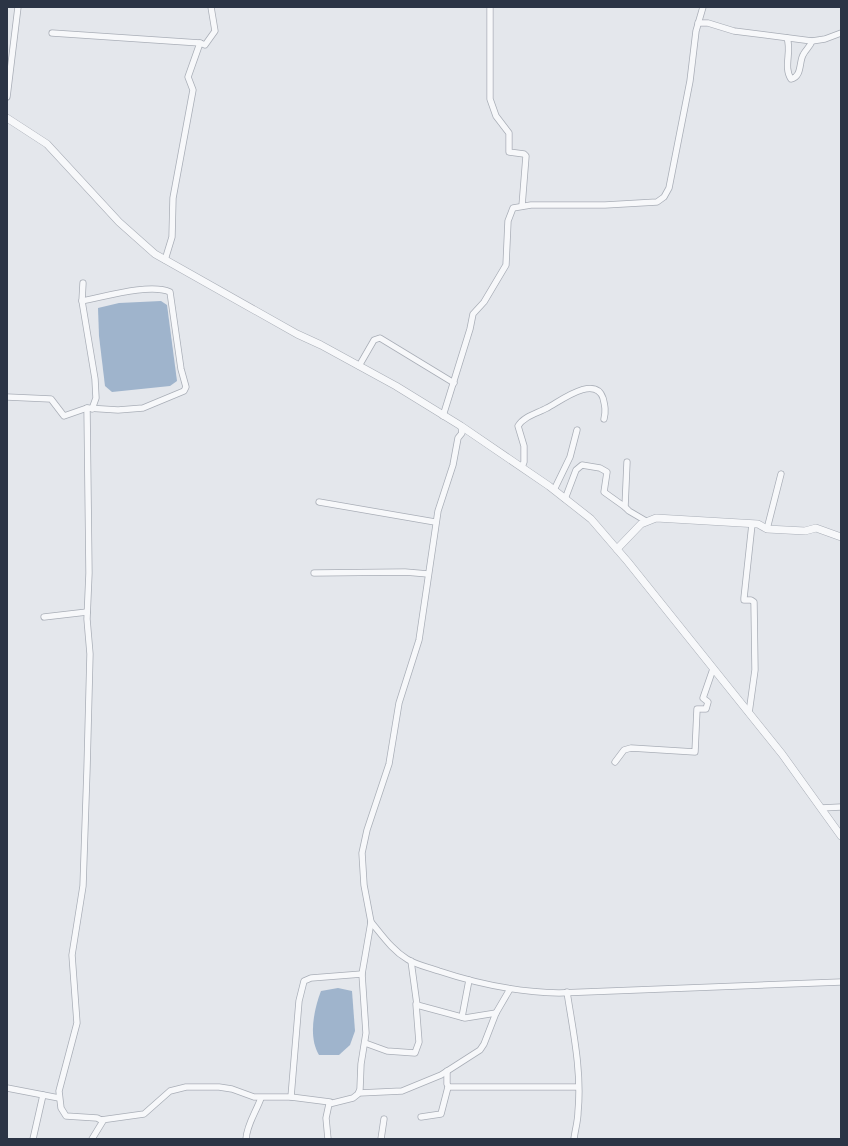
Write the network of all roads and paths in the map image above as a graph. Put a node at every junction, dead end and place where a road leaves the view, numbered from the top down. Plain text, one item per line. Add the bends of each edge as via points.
1 (18, 7) edge
2 (212, 7) edge
3 (490, 7) edge
4 (703, 7) edge
5 (698, 23) junction
6 (52, 33) dead end
7 (841, 33) edge
8 (787, 38) junction
9 (812, 41) junction
10 (200, 43) junction
11 (7, 97) edge
12 (7, 118) edge
13 (522, 206) junction
14 (165, 260) junction
15 (83, 283) dead end
16 (82, 301) junction
17 (359, 366) junction
18 (454, 383) junction
19 (7, 396) edge
20 (90, 408) junction
21 (443, 416) junction
22 (604, 419) dead end
23 (461, 426) junction
24 (576, 430) dead end
25 (627, 462) dead end
26 (522, 467) junction
27 (781, 474) dead end
28 (554, 490) junction
29 (565, 499) junction
30 (319, 502) dead end
31 (625, 507) junction
32 (646, 521) junction
33 (435, 522) junction
34 (752, 524) junction
35 (767, 529) junction
36 (841, 537) edge
37 (617, 549) junction
38 (314, 573) dead end
39 (428, 574) junction
40 (87, 612) junction
41 (44, 617) dead end
42 (713, 669) junction
43 (749, 713) junction
44 (615, 762) dead end
45 (841, 807) edge
46 (821, 808) junction
47 (841, 836) edge
48 (371, 922) junction
49 (411, 961) junction
50 (362, 974) junction
51 (469, 980) junction
52 (841, 982) edge
53 (510, 989) junction
54 (567, 992) junction
55 (416, 1004) junction
56 (496, 1013) junction
57 (462, 1017) junction
58 (365, 1043) junction
59 (447, 1071) junction
60 (448, 1087) junction
61 (578, 1087) junction
62 (7, 1088) edge
63 (359, 1093) junction
64 (43, 1095) junction
65 (291, 1097) junction
66 (59, 1098) junction
67 (261, 1098) junction
68 (330, 1102) junction
69 (421, 1117) dead end
70 (384, 1119) dead end
71 (101, 1120) junction
72 (33, 1139) edge
73 (92, 1139) edge
74 (246, 1139) edge
75 (328, 1139) edge
76 (381, 1139) edge
77 (574, 1139) edge

1 - 11 street
2 - 10 street via 215,31 205,45
3 - 13 street via 490,103 509,133 509,152 526,156
4 - 5 street
5 - 8 street
5 - 13 street via 690,81 669,188 664,198 657,202
6 - 10 street
7 - 9 street
8 - 9 street
8 - 9 street via 787,64 791,79 796,77 801,68 803,56
10 - 14 street via 188,78 192,90 173,198 172,237
12 - 14 street via 47,144 119,222 147,248
13 - 18 street via 513,208 510,214 506,265 484,302 473,314
14 - 17 street
15 - 16 street
16 - 20 street via 95,379 96,398
16 - 20 street via 145,290 170,292 186,387 184,391 143,408
17 - 18 street via 374,340 380,338
17 - 21 street
18 - 21 street
19 - 20 street via 51,399 64,416
20 - 40 street
21 - 23 street
22 - 26 street via 606,411 602,395 596,389 574,392 534,414 518,426 524,446
23 - 26 street
23 - 33 street via 462,433 458,438 453,465
24 - 28 street via 570,457
25 - 31 street
26 - 28 street
27 - 35 street
28 - 29 street
29 - 31 street via 576,470 582,465 607,472 604,492
29 - 37 street via 591,519
30 - 33 street
31 - 32 street
32 - 34 street via 663,517
32 - 37 street
33 - 39 street
34 - 35 street
34 - 43 street via 744,598 753,600 754,606 755,670
35 - 36 street via 805,531 816,528
37 - 42 street
38 - 39 street
39 - 48 street via 419,640 399,703 389,764 362,853 364,884
40 - 41 street
40 - 66 street via 90,654 84,861 72,954 77,1023 60,1080
42 - 43 street
42 - 44 street via 703,698 708,702 708,707 697,709 695,752 631,748 624,750
43 - 46 street
45 - 46 street
46 - 47 street
48 - 49 street via 397,952
48 - 50 street
49 - 51 street
49 - 55 street
50 - 58 street
50 - 65 street via 311,978 304,981 299,1001
51 - 53 street
51 - 57 street
52 - 54 street
53 - 54 street
53 - 56 street
54 - 61 street via 575,1040
55 - 57 street
55 - 58 street via 419,1042 415,1053 387,1051
56 - 57 street
56 - 59 street via 480,1050
58 - 63 street
59 - 60 street
59 - 63 street via 402,1091
60 - 61 street
60 - 69 street via 441,1114
61 - 77 street
62 - 64 street
63 - 68 street via 349,1099
64 - 66 street
64 - 72 street
65 - 67 street
65 - 68 street
66 - 71 street via 66,1116
67 - 71 street via 227,1088 186,1087 170,1091 148,1113 136,1117
67 - 74 street via 249,1124
68 - 75 street via 326,1112
70 - 76 street
71 - 73 street via 103,1121

